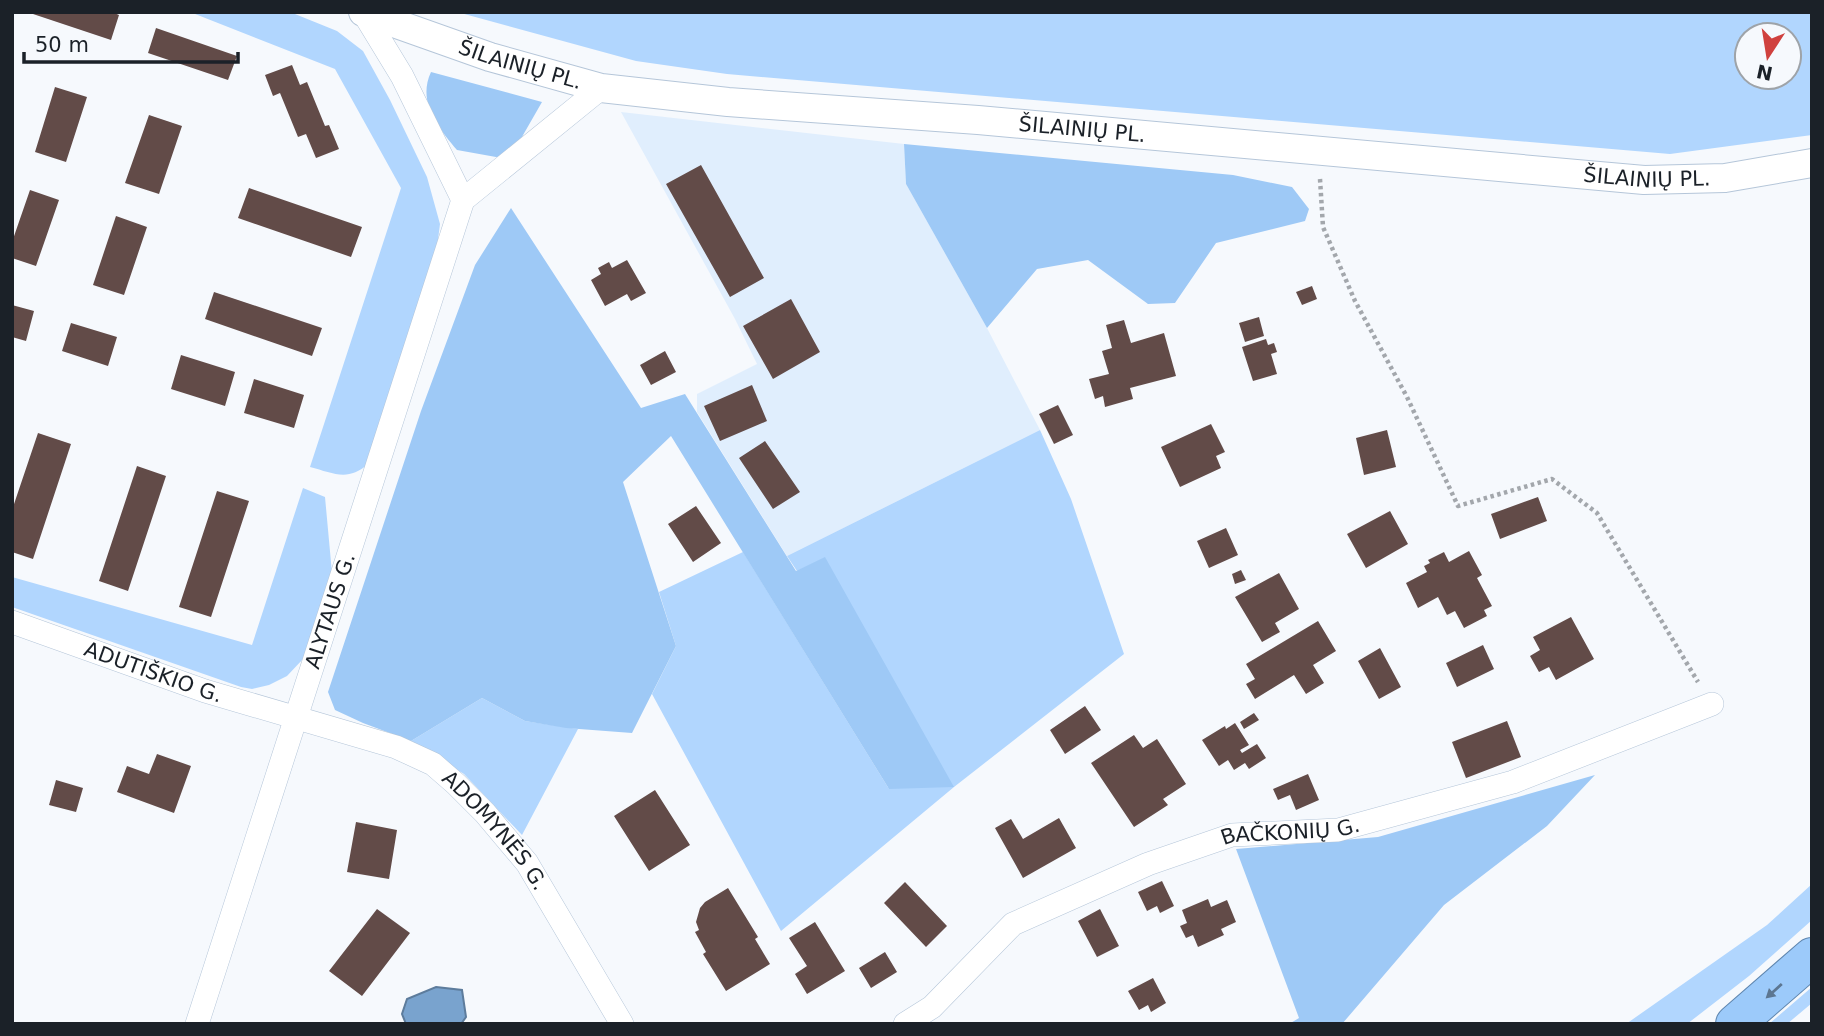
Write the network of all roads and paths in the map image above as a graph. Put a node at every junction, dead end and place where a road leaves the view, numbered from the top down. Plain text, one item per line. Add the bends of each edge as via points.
1 (363, 12) edge
2 (601, 88) junction
3 (1317, 150) junction
4 (1812, 163) edge
5 (463, 200) junction
6 (12, 622) edge
7 (1712, 704) joint
8 (298, 717) junction
9 (1812, 957) edge
10 (197, 1024) edge
11 (622, 1024) edge
12 (905, 1024) edge
13 (1735, 1024) edge

1 - 2 street, ŠILAINIŲ PL. via 490,57
1 - 5 street via 402,76
2 - 3 street, ŠILAINIŲ PL.
2 - 5 street
3 - 4 street, ŠILAINIŲ PL. via 1644,180 1725,178
3 - 7 path via 1323,227 1458,506 1552,479 1597,513
5 - 8 street, ALYTAUS G.
6 - 8 street, ADUTIŠKIO G. via 205,691
7 - 12 street, BAČKONIŲ G. via 1513,782 1338,830 1232,835 1148,864 1013,924 932,1007
8 - 10 street, ALYTAUS G.
8 - 11 street, ADOMYNĖS G. via 396,747 433,765 457,784 527,863
9 -> 13 highway

